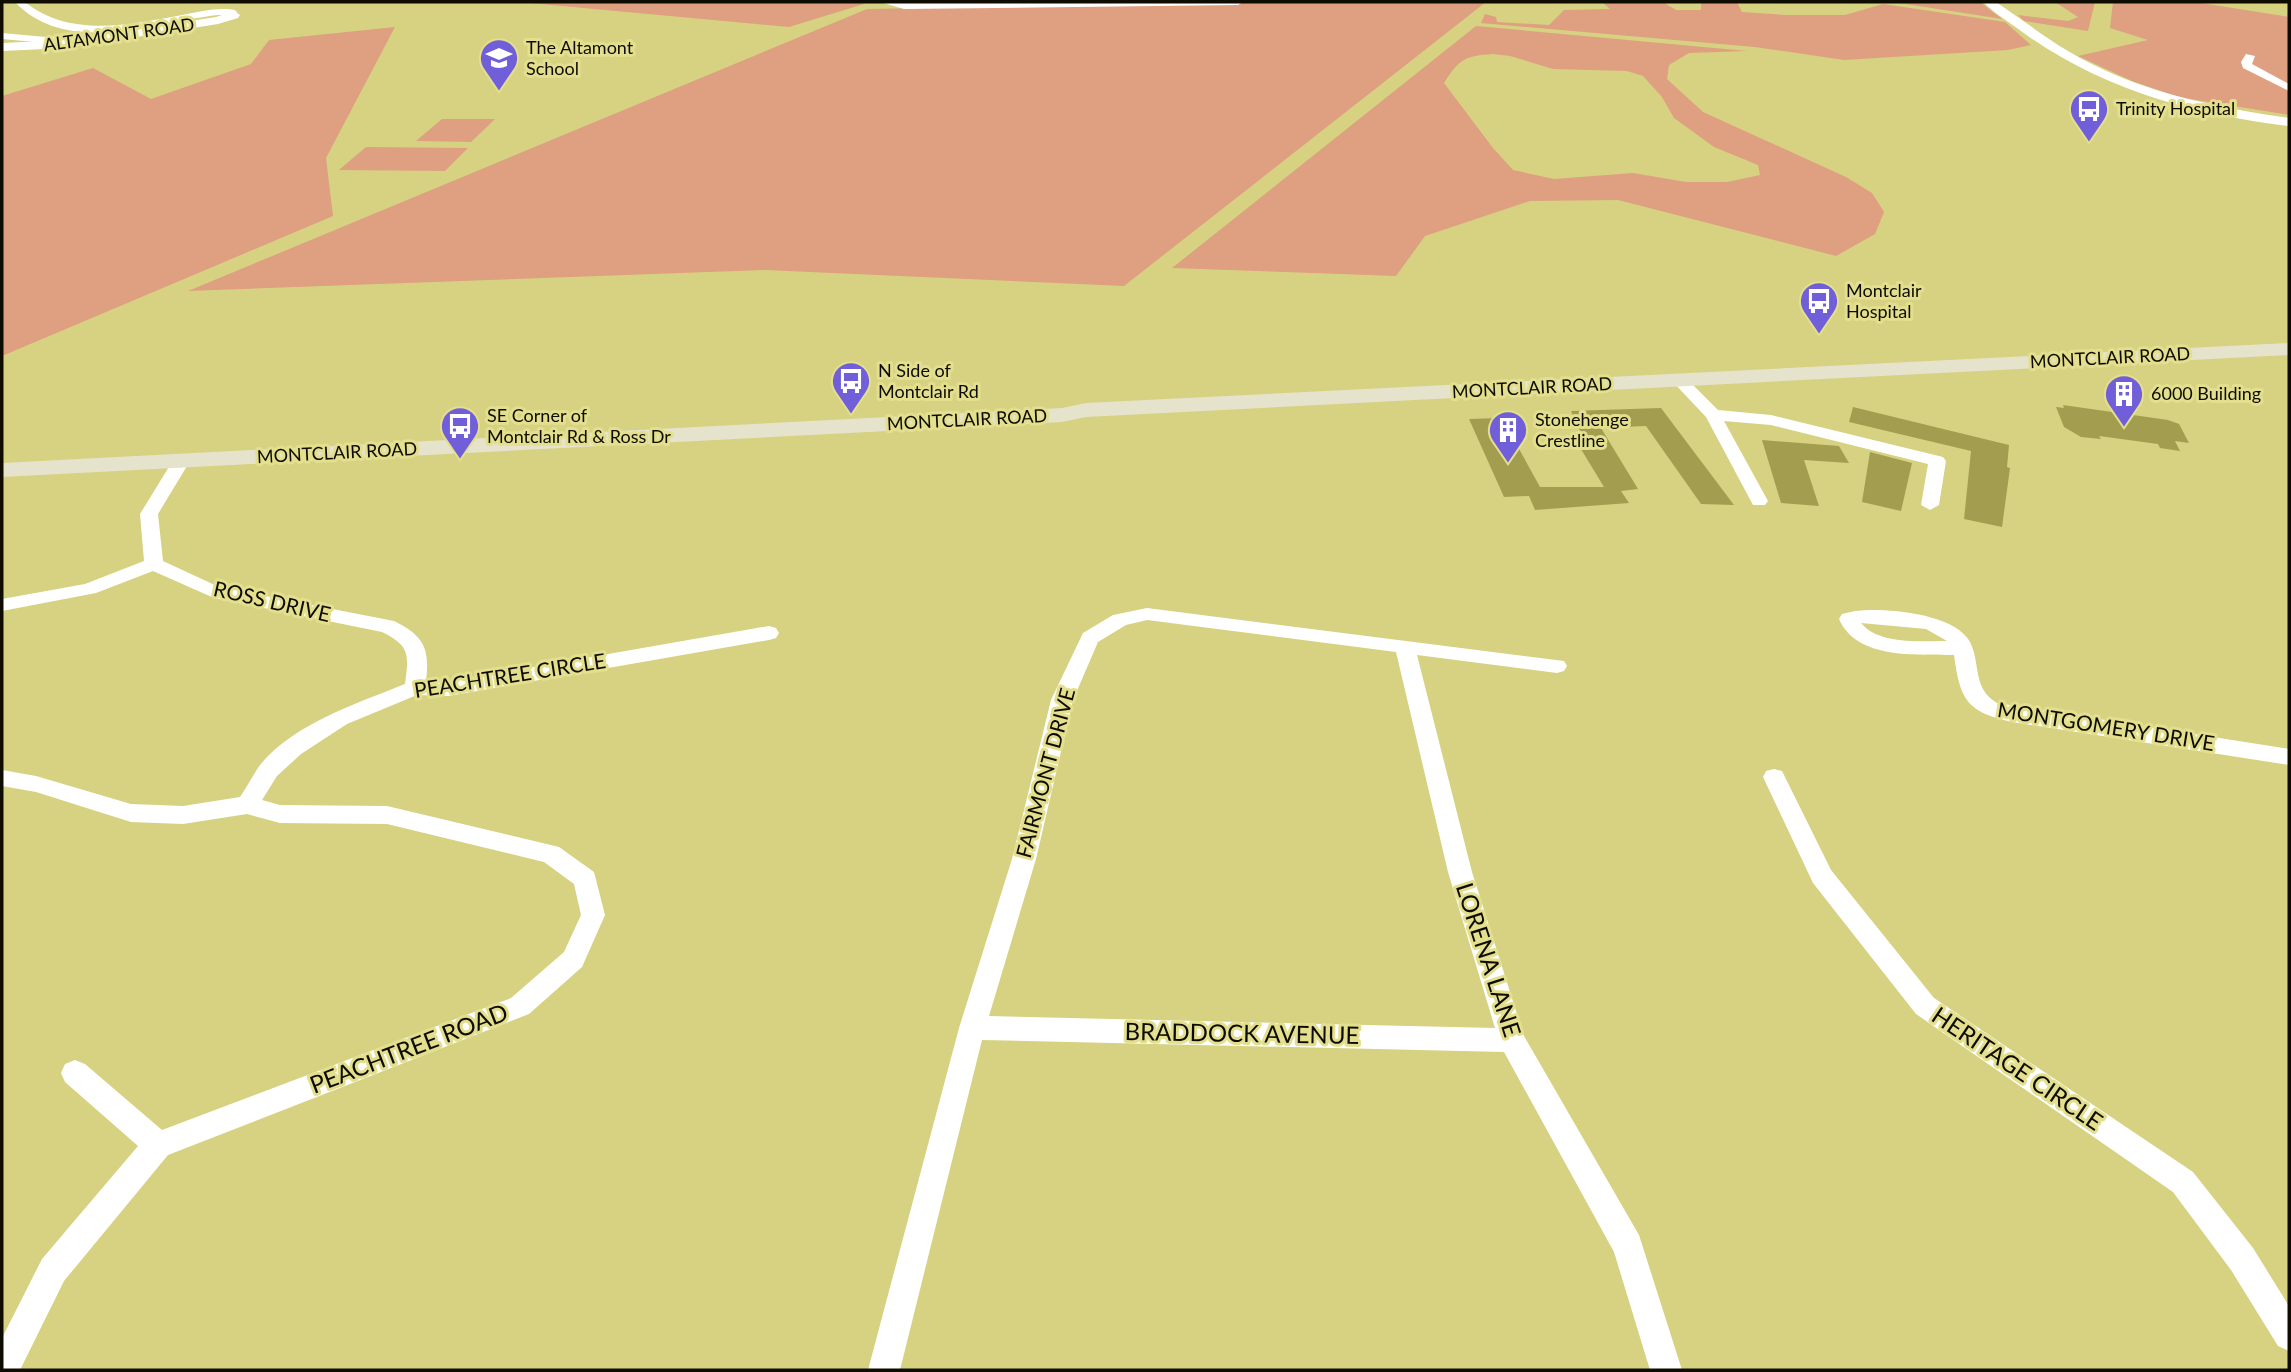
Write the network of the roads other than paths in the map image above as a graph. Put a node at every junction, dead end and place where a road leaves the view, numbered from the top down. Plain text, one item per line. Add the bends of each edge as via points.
1 (20, 2) edge
2 (885, 2) edge
3 (1238, 2) edge
4 (1989, 2) edge
5 (234, 15) joint
6 (117, 35) junction
7 (2, 36) edge
8 (2, 47) edge
9 (21, 47) junction
10 (2, 52) edge
11 (2250, 56) dead end
12 (2289, 88) edge
13 (2289, 122) edge
14 (2289, 349) edge
15 (1679, 380) junction
16 (1713, 415) junction
17 (181, 461) junction
18 (2, 470) edge
19 (1759, 501) dead end
20 (1930, 505) dead end
21 (153, 564) junction
22 (2, 605) edge
23 (769, 633) dead end
24 (1405, 647) junction
25 (1962, 648) dead end
26 (1557, 666) dead end
27 (415, 688) junction
28 (2289, 757) edge
29 (1774, 777) dead end
30 (2, 778) edge
31 (247, 805) junction
32 (972, 1028) junction
33 (1512, 1040) junction
34 (75, 1073) dead end
35 (158, 1145) junction
36 (2289, 1335) edge
37 (4, 1370) edge
38 (884, 1370) edge
39 (1666, 1370) edge

1 - 5 street via 43,21 67,27 138,25 216,12
2 - 3 street via 904,6
4 - 13 street via 2073,60 2153,94
5 - 6 street, ALTAMONT ROAD
6 - 7 street via 46,40
6 - 9 street, ALTAMONT ROAD
8 - 9 street, ALTAMONT ROAD
9 - 10 street
11 - 12 street via 2247,66
14 - 15 main road, MONTCLAIR ROAD
15 - 16 street
15 - 17 main road, MONTCLAIR ROAD
16 - 19 street
16 - 20 street via 1771,420 1937,461
17 - 18 main road, MONTCLAIR ROAD
17 - 21 street via 149,514
21 - 22 street via 89,589
21 - 27 street, ROSS DRIVE via 214,592 387,626 407,635 419,654
23 - 27 street, PEACHTREE CIRCLE via 448,689
24 - 26 street, FAIRMONT DRIVE
24 - 32 street, FAIRMONT DRIVE via 1147,614 1120,620 1090,638 1062,700 1024,859
24 - 33 street, LORENA LANE via 1460,872
25 - 28 street, MONTGOMERY DRIVE via 1972,689 1987,707
27 - 31 street, PEACHTREE CIRCLE via 340,719 293,748 269,770
29 - 36 street, HERITAGE CIRCLE via 1822,876 1925,1006 2183,1182 2242,1259
30 - 31 street via 131,813 183,816
31 - 35 street, PEACHTREE ROAD via 279,814 387,815 551,853 585,879 593,915 573,959 520,1006
32 - 33 street, BRADDOCK AVENUE
32 - 38 street, FAIRMONT DRIVE
33 - 39 street, LORENA LANE via 1628,1246
34 - 35 street
35 - 37 street, PEACHTREE ROAD via 53,1270

